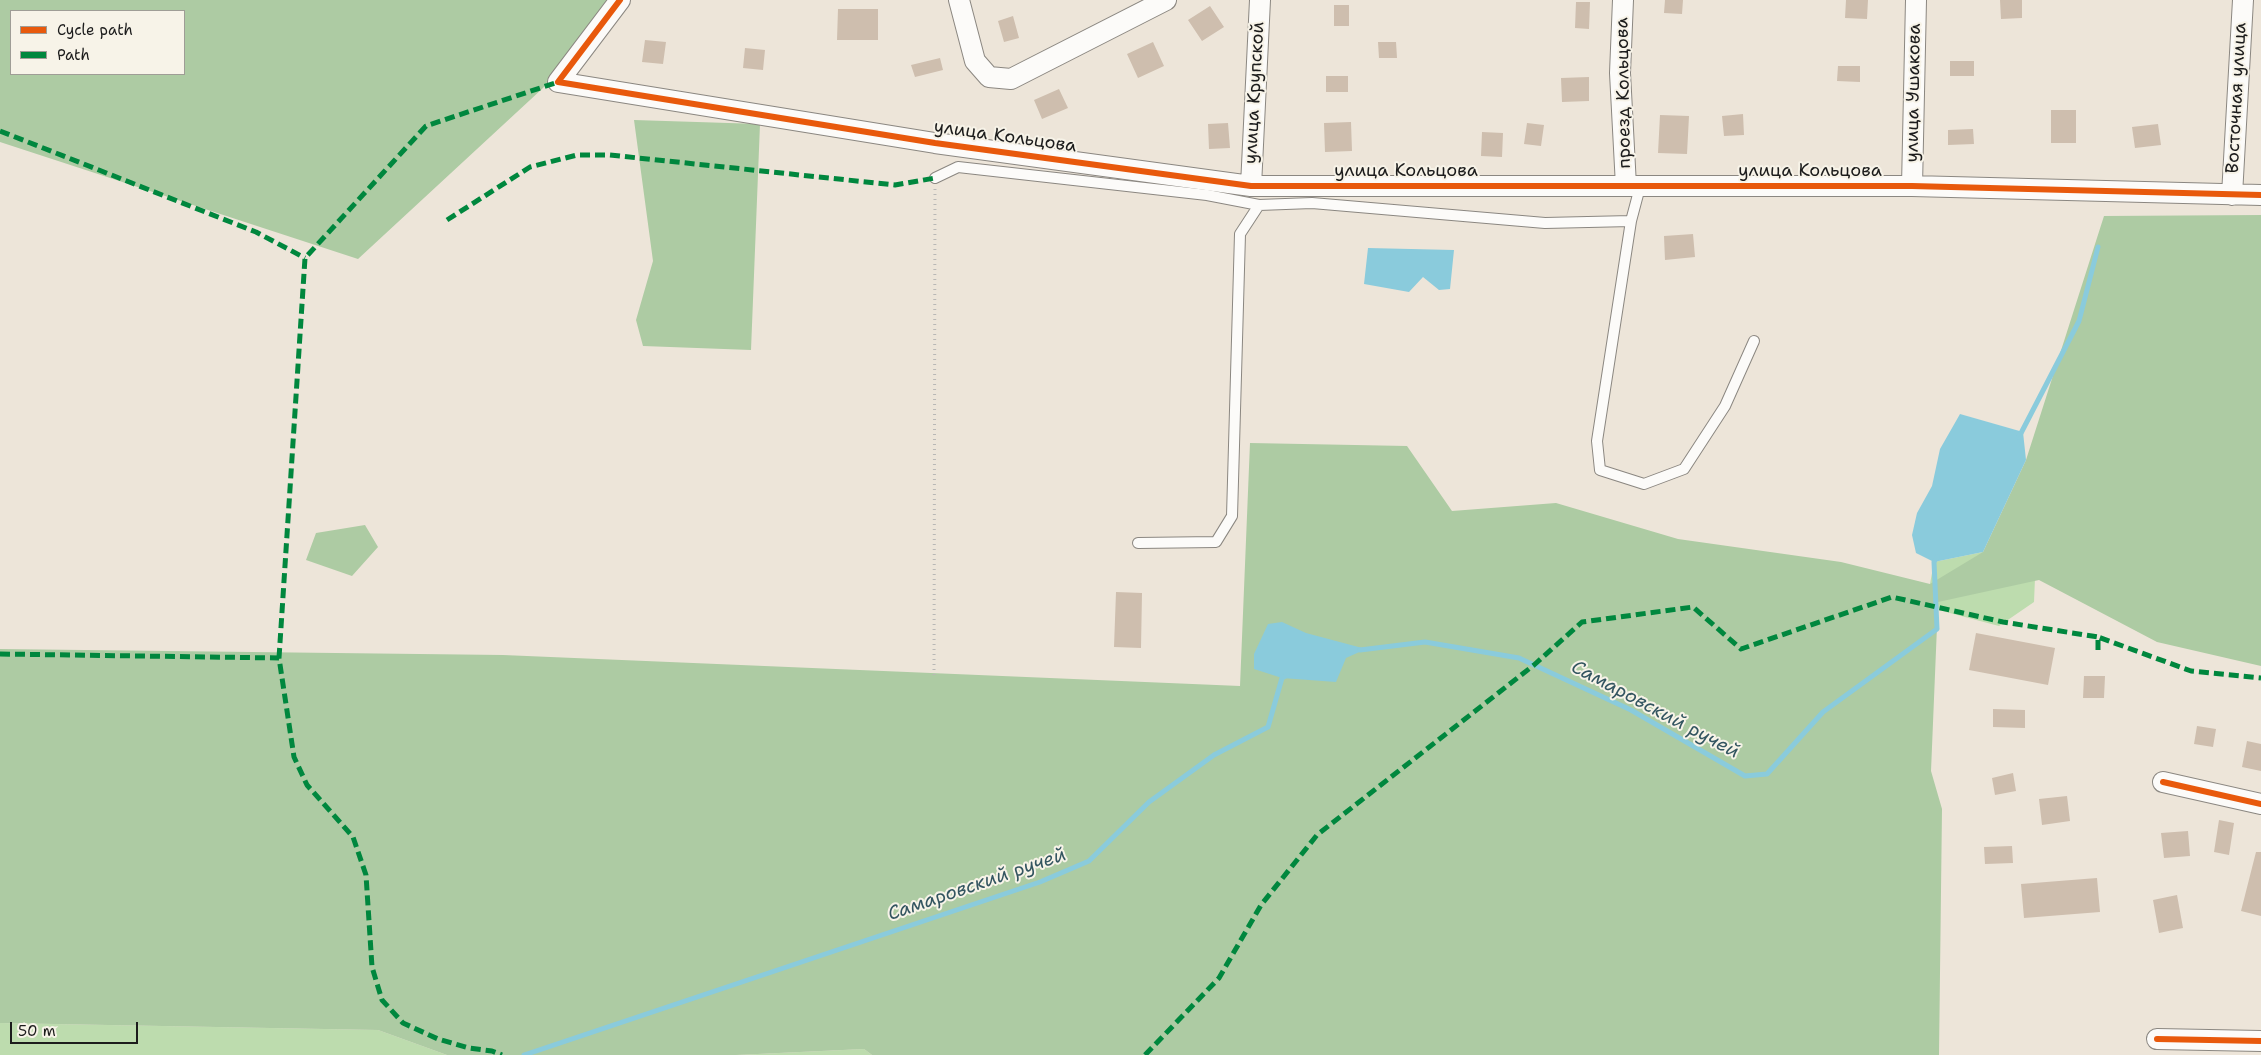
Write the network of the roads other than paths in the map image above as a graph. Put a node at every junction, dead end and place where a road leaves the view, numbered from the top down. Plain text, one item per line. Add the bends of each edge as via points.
1 (620, 0) edge
2 (959, 0) edge
3 (1166, 0) edge
4 (1260, 0) edge
5 (1623, 0) edge
6 (1916, 0) edge
7 (2243, 0) edge
8 (935, 178) road end
9 (1251, 186) junction
10 (1912, 186) junction
11 (1633, 187) junction
12 (2232, 195) junction
13 (2261, 195) edge
14 (1259, 205) junction
15 (1631, 221) junction
16 (1754, 341) dead end
17 (1138, 543) dead end
18 (2163, 782) dead end
19 (2261, 804) edge
20 (2157, 1039) dead end
21 (2261, 1041) edge

1 - 9 street, улица Кольцова via 558,82 935,143
2 - 3 street via 974,61 989,78 1011,79
4 - 9 street, улица Крупской
5 - 11 street, проезд Кольцова via 1620,73
6 - 10 street, улица Ушакова
7 - 12 street, Восточная улица
8 - 14 lane via 958,167 1207,195
9 - 11 street, улица Кольцова
10 - 11 street, улица Кольцова
10 - 12 street, улица Кольцова
11 - 15 lane
12 - 13 street, улица Кольцова
14 - 15 lane via 1312,203 1545,223
14 - 17 lane via 1240,234 1232,516 1216,542
15 - 16 lane via 1597,441 1600,470 1644,484 1684,469 1725,406
18 - 19 street
20 - 21 street

